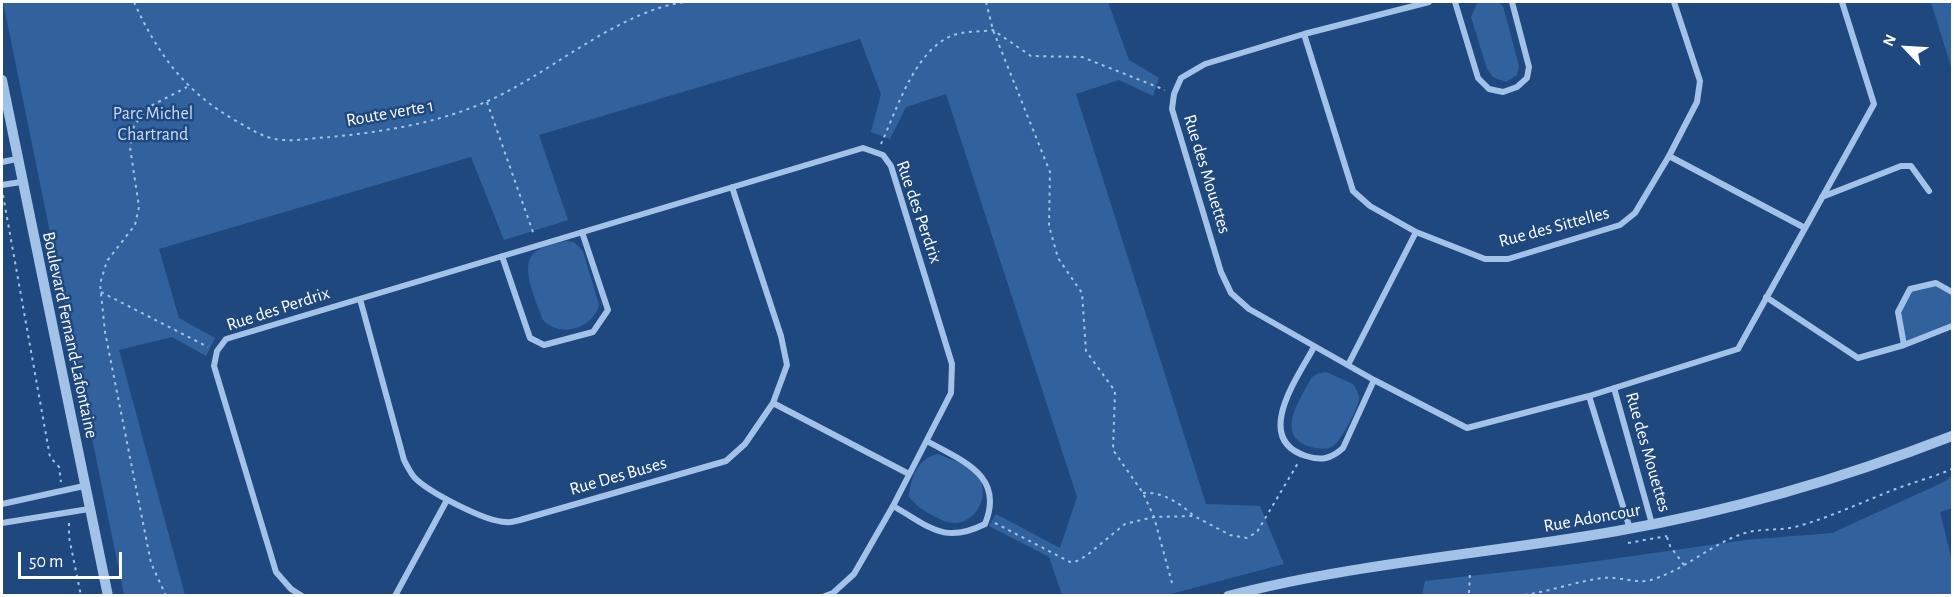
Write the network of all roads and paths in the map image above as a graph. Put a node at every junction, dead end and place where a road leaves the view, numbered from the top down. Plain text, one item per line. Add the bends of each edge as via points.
1 (134, 2) edge
2 (685, 2) edge
3 (986, 2) edge
4 (1429, 2) edge
5 (1455, 2) edge
6 (1512, 2) edge
7 (1674, 2) edge
8 (1842, 2) edge
9 (993, 30) junction
10 (1304, 34) junction
11 (2, 80) edge
12 (187, 87) junction
13 (1174, 94) junction
14 (487, 102) junction
15 (877, 152) junction
16 (1669, 156) junction
17 (17, 159) junction
18 (2, 162) edge
19 (21, 182) junction
20 (2, 186) edge
21 (732, 187) junction
22 (1929, 191) dead end
23 (1822, 197) junction
24 (1805, 228) junction
25 (582, 232) junction
26 (1416, 232) junction
27 (538, 246) junction
28 (502, 256) junction
29 (101, 292) junction
30 (1953, 292) edge
31 (1766, 297) junction
32 (360, 299) junction
33 (1953, 326) edge
34 (1904, 345) junction
35 (1314, 347) junction
36 (217, 351) junction
37 (1348, 365) junction
38 (1374, 380) junction
39 (1614, 388) junction
40 (1589, 396) junction
41 (773, 403) junction
42 (1953, 436) edge
43 (927, 441) junction
44 (1303, 455) junction
45 (1953, 469) edge
46 (909, 474) junction
47 (84, 486) junction
48 (62, 490) junction
49 (1143, 493) junction
50 (447, 500) junction
51 (2, 504) edge
52 (893, 506) junction
53 (89, 509) junction
54 (68, 512) junction
55 (1194, 516) junction
56 (1154, 517) junction
57 (987, 519) junction
58 (2, 523) edge
59 (1652, 524) junction
60 (1630, 529) junction
61 (1628, 543) dead end
62 (1684, 565) junction
63 (1470, 572) dead end
64 (1172, 583) dead end
65 (1469, 595) edge
66 (81, 596) edge
67 (108, 596) edge
68 (165, 596) edge
69 (302, 596) edge
70 (395, 596) edge
71 (825, 596) edge
72 (1227, 596) edge
73 (1414, 596) edge
74 (1487, 596) edge
75 (1517, 596) edge

1 - 12 path, Route verte 1 via 153,41
2 - 14 path, Route verte 1 via 665,4 635,16
3 - 9 path
4 - 10 street, Rue des Mouettes
5 - 6 street via 1478,78 1489,89 1503,92 1527,78 1529,67
7 - 16 street, Rue des Sittelles via 1700,81 1697,102
8 - 23 street, Rue des Mouettes via 1874,104
9 - 13 path via 1031,56 1082,57
9 - 15 path via 952,35 931,49 920,61
9 - 49 path via 1050,172 1049,226 1058,258 1082,293 1086,351 1115,391 1113,450
10 - 13 street, Rue des Mouettes via 1205,64 1181,78
10 - 26 street, Rue des Sittelles via 1353,191 1370,206
11 - 17 street, Boulevard Fernand-Lafontaine
12 - 14 path, Route verte 1 via 216,110 273,139 382,132 456,114
12 - 29 path via 147,108 134,126 130,147 139,207 135,225 107,261
13 - 35 street, Rue des Mouettes via 1172,109 1221,272 1232,294 1249,309
14 - 27 path
15 - 21 street, Rue des Perdrix via 863,148
15 - 43 street, Rue des Perdrix via 891,165 952,364 951,393
16 - 24 street
16 - 26 street, Rue des Sittelles via 1635,213 1620,225 1508,259 1485,259
17 - 18 street
17 - 19 street, Boulevard Fernand-Lafontaine
19 - 20 street
19 - 47 street, Boulevard Fernand-Lafontaine
20 - 48 path via 50,457 58,467
21 - 25 street, Rue des Perdrix
21 - 41 street, Rue Des Buses via 787,365
22 - 23 street via 1911,166 1901,166
23 - 24 street, Rue des Mouettes
24 - 31 street, Rue des Mouettes
25 - 27 street, Rue des Perdrix
25 - 28 street via 608,310 593,332 544,345 531,338
26 - 37 street
27 - 28 street, Rue des Perdrix
28 - 32 street, Rue des Perdrix
29 - 36 path
29 - 68 path via 105,332 151,563
30 - 34 street via 1936,283 1910,289 1898,312
31 - 34 street via 1858,358
31 - 39 street, Rue des Mouettes via 1738,349
32 - 36 street, Rue des Perdrix via 226,339
32 - 50 street, Rue Des Buses via 405,460 412,476
33 - 34 street
35 - 37 street, Rue des Mouettes
35 - 44 street via 1282,409 1279,429 1286,443
36 - 69 street, Rue des Perdrix via 214,366 276,572
37 - 38 street, Rue des Mouettes
38 - 40 street, Rue des Mouettes via 1467,428
38 - 44 street via 1343,448 1320,460
39 - 40 street, Rue des Mouettes
39 - 59 street, Rue des Mouettes
40 - 60 street
41 - 46 street
41 - 50 street, Rue Des Buses via 745,444 726,461 507,523
42 - 59 street, Rue Adoncour via 1849,474 1712,512
43 - 46 street, Rue des Perdrix
43 - 57 street via 974,468 988,484 991,499
44 - 55 path via 1257,531 1247,538 1230,535
45 - 62 path via 1805,524 1738,535
46 - 52 street, Rue des Perdrix
47 - 48 street
47 - 53 street, Boulevard Fernand-Lafontaine
48 - 51 street
49 - 55 path via 1163,496
49 - 56 path
50 - 70 street
52 - 57 street via 938,531 954,535 970,532
52 - 71 street, Rue des Perdrix via 854,574
53 - 54 street
53 - 67 street, Boulevard Fernand-Lafontaine
54 - 58 street
54 - 66 path
55 - 56 path
56 - 57 path via 1125,524 1086,556 1070,562
56 - 64 path
59 - 60 street, Rue Adoncour
60 - 72 street, Rue Adoncour via 1348,570
61 - 62 path, Rue Adoncour via 1667,535
62 - 75 path via 1651,580 1600,578
63 - 65 path
65 - 73 path
65 - 74 path

